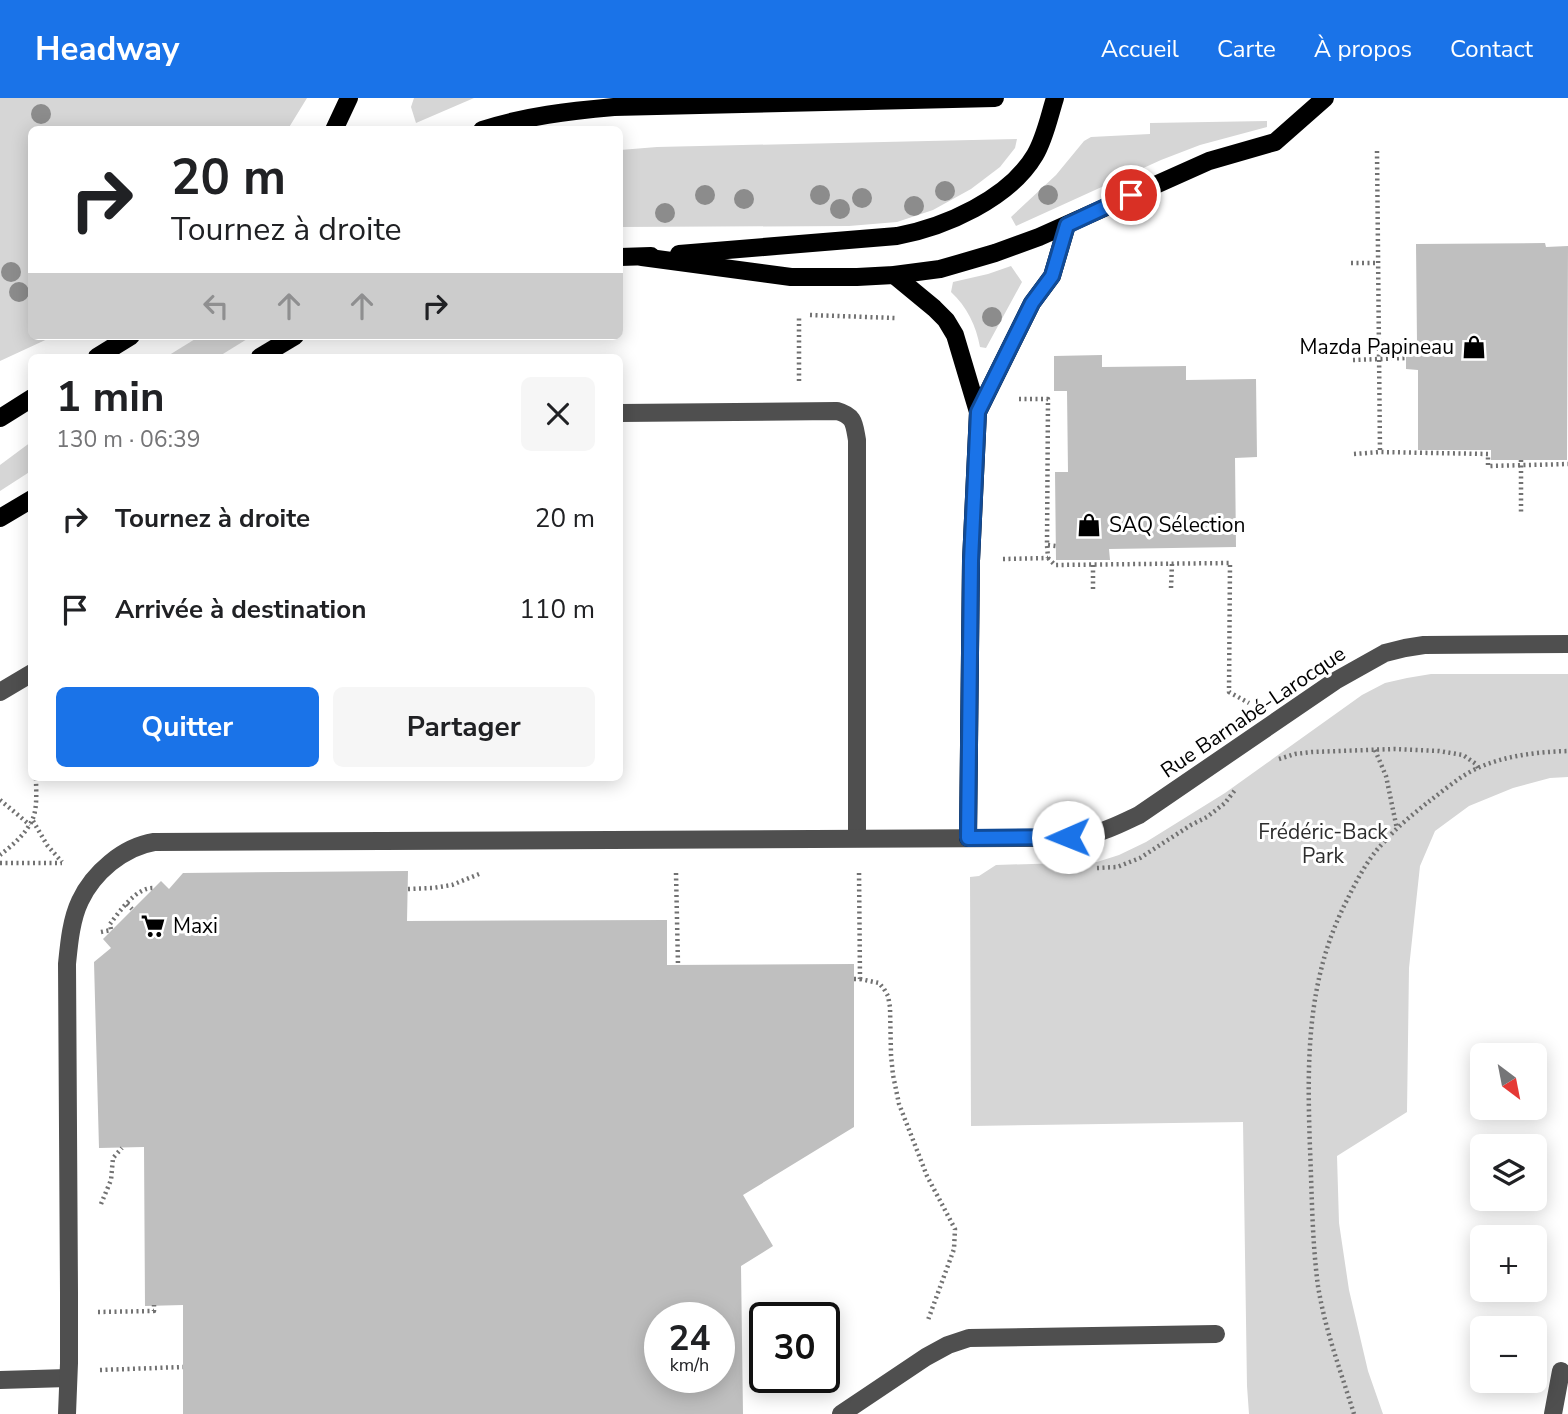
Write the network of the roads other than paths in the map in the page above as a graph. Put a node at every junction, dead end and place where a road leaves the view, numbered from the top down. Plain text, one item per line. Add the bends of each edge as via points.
1 (349, 98) edge
2 (995, 98) edge
3 (1055, 98) edge
4 (1325, 98) edge
5 (336, 126) edge
6 (497, 126) edge
7 (1067, 225) junction
8 (623, 257) edge
9 (642, 257) junction
10 (894, 275) junction
11 (125, 340) edge
12 (288, 340) edge
13 (102, 354) edge
14 (265, 354) edge
15 (28, 400) edge
16 (978, 412) junction
17 (623, 413) edge
18 (0, 418) edge
19 (28, 501) edge
20 (0, 518) edge
21 (1568, 644) edge
22 (28, 675) edge
23 (0, 692) edge
24 (857, 838) junction
25 (968, 838) junction
26 (1216, 1334) dead end
27 (1562, 1371) dead end
28 (68, 1378) junction
29 (0, 1380) edge
30 (67, 1414) edge
31 (841, 1414) edge
32 (1553, 1414) edge

1 - 5 main road
2 - 6 main road via 614,107
3 - 9 main road via 1040,146 1026,168 982,203 947,222 878,238
4 - 7 main road via 1275,142 1209,161
7 - 10 main road via 940,269
7 - 16 main road via 1052,276 1032,303
8 - 9 main road
9 - 10 main road via 791,276
10 - 16 main road via 946,320 955,335
11 - 13 main road
12 - 14 main road
15 - 18 main road
16 - 25 main road via 971,561
17 - 24 street via 837,411 853,419 857,440
19 - 20 main road
21 - 25 street, Rue Barnabé-Larocque via 1424,645 1385,653 1335,681 1167,797 1117,826 1068,837
22 - 23 street
24 - 25 street, Rue Barnabé-Larocque
24 - 28 street, Rue Barnabé-Larocque via 154,842 119,857 79,903 69,942
26 - 31 street via 969,1338 937,1351
27 - 32 street
28 - 29 street
28 - 30 street, Rue Barnabé-Larocque

